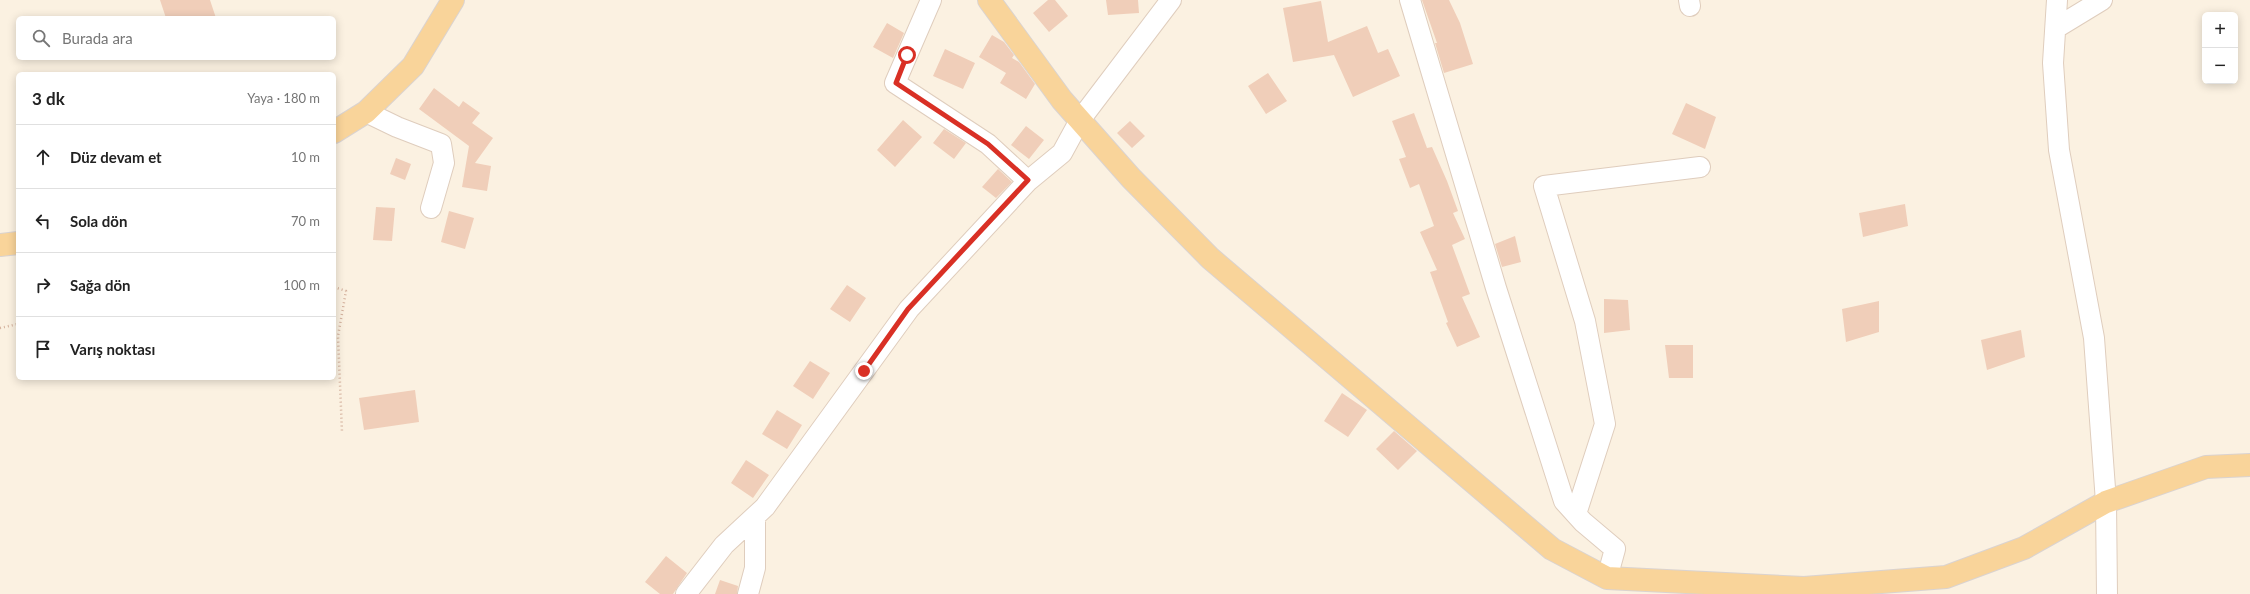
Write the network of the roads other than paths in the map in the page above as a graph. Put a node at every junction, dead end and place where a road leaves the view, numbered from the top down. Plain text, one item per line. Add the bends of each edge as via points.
1 (443, 0) edge
2 (453, 0) edge
3 (931, 0) edge
4 (989, 0) edge
5 (1171, 0) edge
6 (1410, 0) edge
7 (2057, 0) edge
8 (2102, 0) edge
9 (441, 22) junction
10 (2056, 28) junction
11 (366, 112) junction
12 (1080, 120) junction
13 (336, 131) edge
14 (1700, 167) dead end
15 (1028, 180) junction
16 (431, 208) dead end
17 (16, 243) edge
18 (0, 245) edge
19 (2250, 465) edge
20 (2106, 502) junction
21 (1576, 514) junction
22 (755, 517) junction
23 (1607, 578) junction
24 (686, 594) edge
25 (748, 594) edge
26 (2107, 594) edge

1 - 9 street
2 - 9 main road
3 - 15 street via 896,83 988,144
4 - 12 main road via 1062,100
5 - 12 street
6 - 21 street via 1496,288 1564,501
7 - 10 street
8 - 10 street
9 - 11 main road via 413,66
10 - 20 street via 2053,63 2059,150 2094,338
11 - 13 main road
11 - 16 street via 397,128 441,144 444,163
12 - 15 street via 1062,153
12 - 23 main road via 1131,178 1210,258 1552,549
14 - 21 street via 1544,186 1585,321 1605,424
15 - 22 street via 908,309 766,507
17 - 18 main road
19 - 20 main road via 2206,467
20 - 23 main road via 2024,548 1946,578 1804,588
20 - 26 street
21 - 23 street via 1615,549
22 - 24 street via 724,545
22 - 25 street via 755,568

